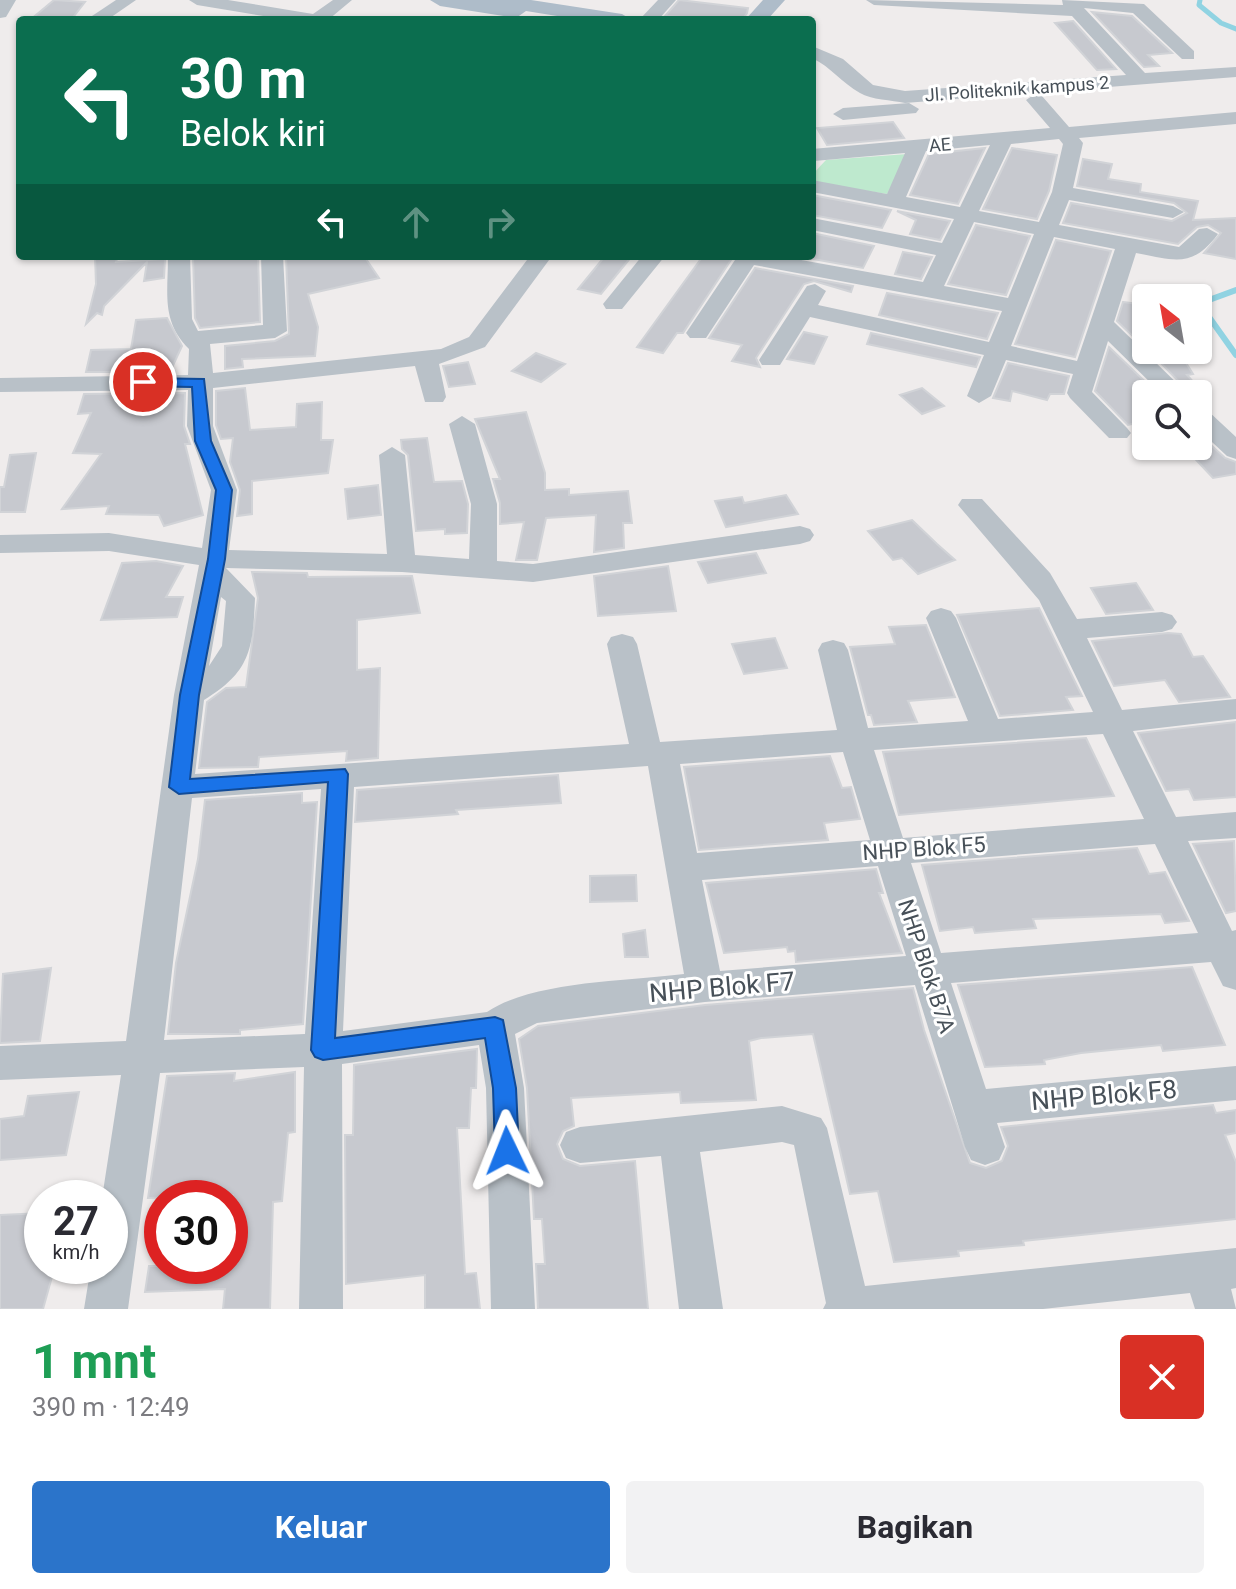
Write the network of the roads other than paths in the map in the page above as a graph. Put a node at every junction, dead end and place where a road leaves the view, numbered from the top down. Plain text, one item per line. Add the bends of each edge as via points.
1 (8, 0) edge
2 (128, 0) edge
3 (344, 0) edge
4 (440, 0) edge
5 (491, 0) edge
6 (668, 0) edge
7 (757, 0) edge
8 (775, 0) edge
9 (874, 0) edge
10 (919, 1) edge
11 (984, 4) edge
12 (196, 5) edge
13 (1080, 6) edge
14 (0, 13) edge
15 (102, 16) edge
16 (254, 16) edge
17 (323, 16) edge
18 (540, 16) edge
19 (596, 16) edge
20 (652, 16) edge
21 (743, 16) edge
22 (759, 16) edge
23 (816, 53) edge
24 (1188, 55) dead end
25 (816, 69) edge
26 (1236, 72) edge
27 (1140, 79) junction
28 (1204, 80) junction
29 (1035, 100) junction
30 (843, 114) junction
31 (1236, 116) edge
32 (1067, 134) junction
33 (1003, 140) junction
34 (918, 147) junction
35 (816, 152) edge
36 (816, 156) edge
37 (816, 187) edge
38 (1062, 192) junction
39 (894, 201) junction
40 (1173, 212) dead end
41 (968, 214) junction
42 (816, 225) edge
43 (1047, 229) junction
44 (1207, 234) dead end
45 (1128, 243) junction
46 (950, 251) junction
47 (179, 260) edge
48 (272, 260) edge
49 (538, 260) edge
50 (651, 260) edge
51 (743, 260) edge
52 (762, 260) edge
53 (826, 271) junction
54 (930, 291) junction
55 (614, 304) dead end
56 (1015, 306) junction
57 (806, 309) junction
58 (1102, 323) junction
59 (698, 333) dead end
60 (193, 339) junction
61 (998, 350) junction
62 (771, 360) dead end
63 (426, 361) junction
64 (1084, 379) junction
65 (1161, 380) edge
66 (199, 382) junction
67 (0, 385) edge
68 (979, 396) dead end
69 (434, 397) dead end
70 (462, 424) dead end
71 (1212, 428) edge
72 (1118, 433) dead end
73 (1236, 451) edge
74 (392, 455) dead end
75 (972, 505) dead end
76 (800, 535) dead end
77 (0, 544) edge
78 (402, 563) junction
79 (214, 566) junction
80 (483, 568) junction
81 (941, 618) dead end
82 (1162, 622) dead end
83 (1069, 629) junction
84 (622, 644) dead end
85 (833, 650) dead end
86 (1233, 709) dead end
87 (1112, 722) junction
88 (987, 730) junction
89 (855, 740) junction
90 (654, 754) junction
91 (338, 774) junction
92 (179, 787) junction
93 (1236, 825) edge
94 (1166, 831) junction
95 (889, 850) junction
96 (681, 868) junction
97 (1231, 955) edge
98 (929, 970) junction
99 (705, 987) junction
100 (495, 1027) junction
101 (323, 1050) junction
102 (143, 1058) junction
103 (0, 1063) edge
104 (1236, 1083) edge
105 (972, 1108) junction
106 (678, 1137) junction
107 (580, 1145) dead end
108 (985, 1147) dead end
109 (1219, 1283) edge
110 (1037, 1298) edge
111 (106, 1309) edge
112 (321, 1309) edge
113 (513, 1309) edge
114 (701, 1309) edge
115 (847, 1309) edge

1 - 14 street
2 - 15 street
3 - 17 street
4 - 18 main road
5 - 19 main road
6 - 20 street
7 - 21 main road
8 - 22 main road
9 - 10 street
10 - 11 street
11 - 13 street
12 - 16 street
13 - 24 street via 1142,9
13 - 27 street
23 - 27 street, Jl. Politeknik kampus 2 via 837,63 867,90 894,96
25 - 30 street via 847,108
26 - 28 street, Jl. Politeknik kampus 2
27 - 28 street, Jl. Politeknik kampus 2
28 - 29 street
28 - 31 street, AE
29 - 30 street
29 - 32 street
30 - 35 street, AE
31 - 32 street, AE
32 - 33 street, AE
32 - 38 street via 1073,143
33 - 34 street, AE
33 - 41 street
34 - 36 street, AE
34 - 39 street
37 - 39 street
38 - 40 street
38 - 43 street
39 - 41 street
41 - 43 street
41 - 46 street
42 - 46 street
43 - 45 street
43 - 56 street
44 - 45 street via 1185,254
45 - 58 street
46 - 54 street
47 - 60 street via 177,305
48 - 60 street via 275,331
49 - 63 street via 477,342
50 - 55 street
51 - 59 street
52 - 53 street
53 - 54 street
53 - 57 street
54 - 56 street
56 - 61 street
57 - 61 street
57 - 62 street
58 - 64 street
58 - 65 street
60 - 66 street via 202,352
61 - 64 street
61 - 68 street
63 - 66 street
63 - 69 street
64 - 72 street via 1079,393
66 - 67 street
66 - 79 street via 203,441 224,490
70 - 80 street via 484,504
71 - 73 street
74 - 78 street
75 - 83 street via 1040,580
76 - 80 street via 547,572
77 - 79 street via 109,542
78 - 79 street
78 - 80 street
79 - 92 street via 189,695
81 - 88 street
82 - 83 street
83 - 87 street
84 - 90 street
85 - 89 street, NHP Blok B7A
86 - 87 street
87 - 88 street
87 - 94 street
88 - 89 street
89 - 90 street
89 - 95 street, NHP Blok B7A
90 - 91 street
90 - 96 street
91 - 92 street
91 - 101 street
92 - 102 street
93 - 94 street, NHP Blok F5
94 - 95 street, NHP Blok F5
94 - 97 street
95 - 96 street, NHP Blok F5
95 - 98 street, NHP Blok B7A
96 - 99 street
97 - 98 street, NHP Blok F7
98 - 99 street, NHP Blok F7
98 - 105 street, NHP Blok B7A
99 - 100 street, NHP Blok F7 via 537,1007
100 - 101 street, NHP Blok F7
100 - 113 street via 505,1088
101 - 102 street, NHP Blok F7
101 - 112 street
102 - 103 street, NHP Blok F7
102 - 111 street
104 - 105 street, NHP Blok F8
105 - 108 street, NHP Blok B7A
106 - 107 street
106 - 114 street
106 - 115 street via 782,1124 807,1131
109 - 110 street
110 - 115 street

